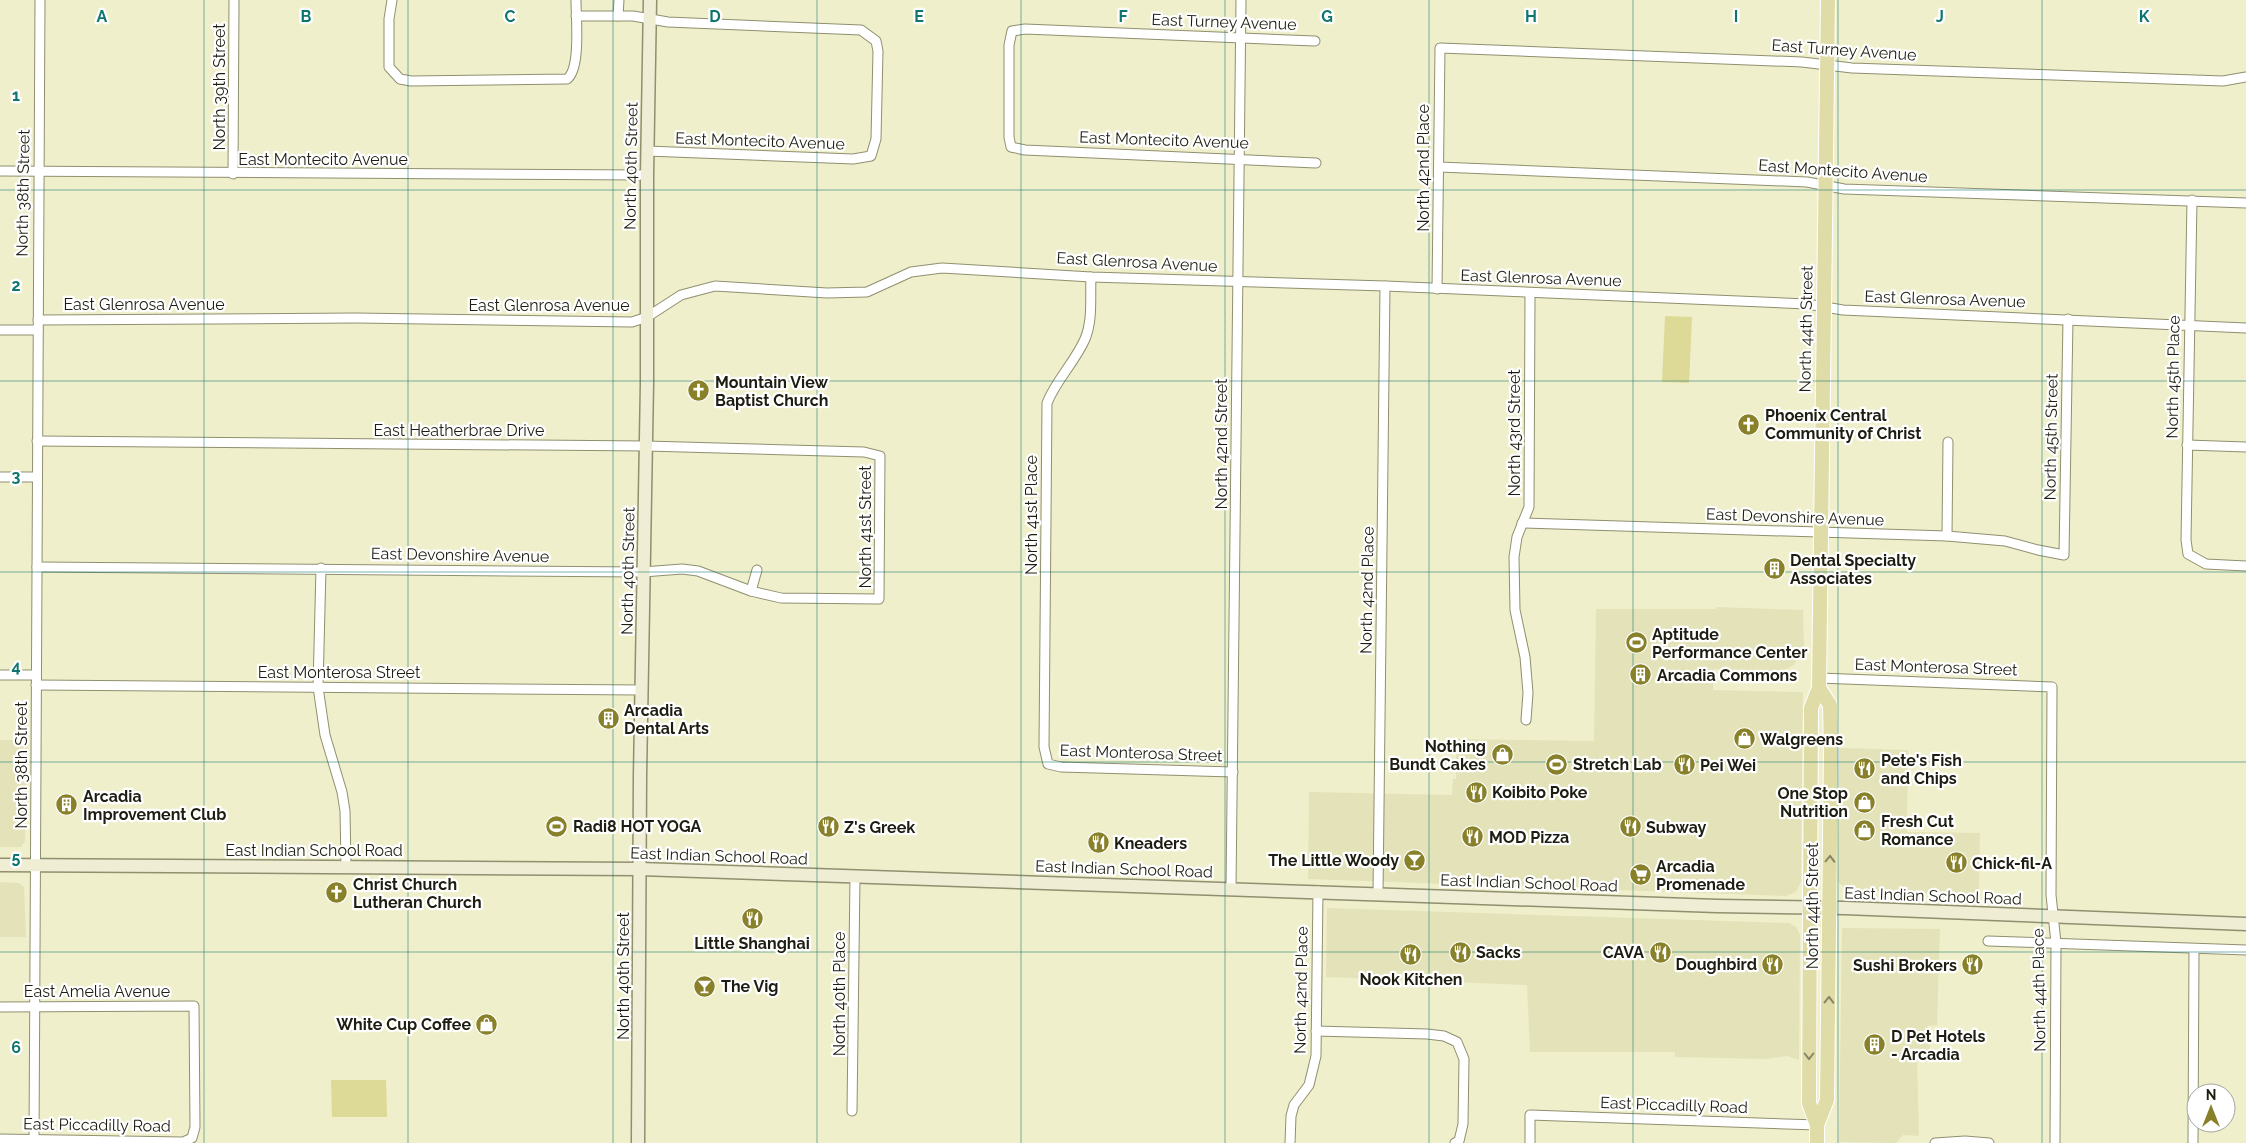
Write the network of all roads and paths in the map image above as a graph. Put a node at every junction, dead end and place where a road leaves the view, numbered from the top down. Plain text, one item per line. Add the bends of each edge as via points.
1 (40, 0) edge
2 (234, 0) edge
3 (392, 0) edge
4 (576, 0) edge
5 (618, 0) edge
6 (650, 0) edge
7 (1241, 0) edge
8 (1828, 0) edge
9 (576, 16) junction
10 (618, 16) junction
11 (649, 19) junction
12 (1241, 38) junction
13 (1315, 41) dead end
14 (1440, 48) joint
15 (1827, 65) junction
16 (2246, 77) edge
17 (1011, 147) joint
18 (647, 151) junction
19 (1239, 159) junction
20 (1316, 163) dead end
21 (1439, 166) junction
22 (0, 171) edge
23 (38, 171) junction
24 (233, 174) junction
25 (647, 175) junction
26 (1826, 185) junction
27 (2192, 200) junction
28 (2246, 202) edge
29 (1091, 277) junction
30 (1238, 282) junction
31 (1385, 286) junction
32 (1437, 289) junction
33 (1530, 292) junction
34 (1824, 307) junction
35 (647, 317) junction
36 (2068, 319) junction
37 (38, 325) junction
38 (2189, 326) junction
39 (2246, 328) edge
40 (0, 330) edge
41 (38, 441) junction
42 (1948, 442) dead end
43 (2187, 445) junction
44 (646, 446) junction
45 (2246, 447) edge
46 (880, 456) joint
47 (0, 477) edge
48 (37, 477) junction
49 (1522, 523) junction
50 (1820, 533) junction
51 (1947, 536) junction
52 (2064, 555) joint
53 (2246, 566) edge
54 (37, 567) junction
55 (320, 568) junction
56 (757, 570) dead end
57 (644, 572) junction
58 (750, 591) junction
59 (879, 599) joint
60 (0, 675) edge
61 (36, 676) junction
62 (1819, 683) junction
63 (36, 685) junction
64 (318, 687) junction
65 (2052, 687) joint
66 (642, 690) junction
67 (1526, 720) dead end
68 (1048, 764) joint
69 (1233, 772) junction
70 (0, 865) edge
71 (35, 866) junction
72 (346, 866) junction
73 (640, 869) junction
74 (855, 877) junction
75 (1231, 888) junction
76 (1318, 892) junction
77 (1378, 894) junction
78 (1810, 908) junction
79 (1830, 908) junction
80 (2053, 917) junction
81 (2246, 924) edge
82 (1988, 940) dead end
83 (2056, 943) junction
84 (2194, 949) junction
85 (2246, 950) edge
86 (35, 1005) junction
87 (0, 1007) edge
88 (1316, 1031) junction
89 (852, 1111) dead end
90 (1817, 1125) junction
91 (192, 1138) joint
92 (0, 1139) edge
93 (34, 1141) edge
94 (1457, 1142) edge
95 (638, 1143) edge
96 (1290, 1143) edge
97 (1530, 1143) edge
98 (1817, 1143) edge
99 (1935, 1143) edge
100 (1989, 1143) edge
101 (2055, 1143) edge
102 (2193, 1143) edge

1 - 23 street, North 38th Street
2 - 24 street, North 39th Street
3 - 9 street via 389,67 395,76 405,81 566,79 575,66
4 - 9 street
5 - 10 street
6 - 11 main road, North 40th Street
7 - 12 street, North 42nd Street
8 - 15 main road, North 44th Street
9 - 10 street
10 - 11 street
11 - 18 main road, North 40th Street
11 - 18 street, East Montecito Avenue via 861,30 876,41 878,51 876,139 872,156 853,159
12 - 13 street, East Turney Avenue
12 - 17 street, East Turney Avenue via 1012,31 1009,46
12 - 19 street, North 42nd Street
14 - 15 street, East Turney Avenue
14 - 21 street, North 42nd Place
15 - 16 street, East Turney Avenue via 2213,81
15 - 26 main road, North 44th Street
17 - 19 street, East Montecito Avenue
18 - 25 main road, North 40th Street
19 - 20 street, East Montecito Avenue
19 - 30 street, North 42nd Street
21 - 26 street, East Montecito Avenue via 1797,181
21 - 32 street, North 42nd Place
22 - 23 street, East Montecito Avenue
23 - 24 street, East Montecito Avenue
23 - 37 street, North 38th Street
24 - 25 street, East Montecito Avenue
25 - 35 main road, North 40th Street
26 - 27 street, East Montecito Avenue via 1844,189
26 - 34 main road, North 44th Street
27 - 28 street, East Montecito Avenue
27 - 38 street, North 45th Place
29 - 30 street, East Glenrosa Avenue
29 - 35 street, East Glenrosa Avenue via 942,268 911,272 866,292 828,293 715,286 681,295
29 - 68 street, North 41st Place via 1085,339 1053,387 1048,403 1044,747
30 - 31 street, East Glenrosa Avenue
30 - 69 street, North 42nd Street
31 - 32 street, East Glenrosa Avenue
31 - 77 street, North 42nd Place
32 - 33 street, East Glenrosa Avenue
33 - 34 street, East Glenrosa Avenue
33 - 49 street, North 43rd Street via 1529,507
34 - 36 street, East Glenrosa Avenue
34 - 50 main road, North 44th Street
35 - 37 street, East Glenrosa Avenue via 632,322 356,318
35 - 44 main road, North 40th Street
36 - 38 street, East Glenrosa Avenue
36 - 52 street, North 45th Street
37 - 40 street, East Glenrosa Avenue
37 - 41 street, North 38th Street
38 - 39 street, East Glenrosa Avenue
38 - 43 street, North 45th Place
41 - 44 street, East Heatherbrae Drive
41 - 48 street, North 38th Street
42 - 51 street
43 - 45 street
43 - 53 street, North 45th Place via 2188,554 2206,564
44 - 46 street, East Heatherbrae Drive via 864,452
44 - 57 main road, North 40th Street
46 - 59 street, North 41st Street
47 - 48 street
48 - 54 street, North 38th Street
49 - 50 street, East Devonshire Avenue
49 - 67 street, North 43rd Street via 1514,557 1515,610 1525,657
50 - 51 street, East Devonshire Avenue
50 - 62 main road, North 44th Street
51 - 52 street, East Devonshire Avenue via 2004,540
54 - 55 street, East Devonshire Avenue
54 - 61 street, North 38th Street
55 - 57 street, East Devonshire Avenue
55 - 64 street
56 - 58 street
57 - 58 street, East Devonshire Avenue via 682,569
57 - 66 main road, North 40th Street
58 - 59 street, East Devonshire Avenue via 781,598
60 - 61 street
61 - 63 street, North 38th Street
62 - 65 street, East Monterosa Street
62 - 78 main road, North 44th Street via 1811,708
79 -> 62 main road, North 44th Street via 1830,705
63 - 64 street, East Monterosa Street
63 - 71 street, North 38th Street
64 - 66 street, East Monterosa Street
64 - 72 street via 325,735 345,811
65 - 80 street, North 44th Place
66 - 73 main road, North 40th Street
68 - 69 street, East Monterosa Street via 1061,768
69 - 75 street, North 42nd Street
70 - 71 main road, East Indian School Road
71 - 72 main road, East Indian School Road
71 - 86 street, North 38th Street
72 - 73 main road, East Indian School Road
73 - 74 main road, East Indian School Road
73 - 95 main road, North 40th Street
74 - 75 main road, East Indian School Road
74 - 89 street, North 40th Place
75 - 76 main road, East Indian School Road
76 - 77 main road, East Indian School Road
76 - 88 street, North 42nd Place
77 - 78 main road, East Indian School Road
78 - 79 main road, East Indian School Road
78 -> 90 main road, North 44th Street via 1809,1103
79 - 80 main road, East Indian School Road
90 -> 79 main road, North 44th Street via 1827,1100
80 - 81 main road, East Indian School Road
80 - 83 street, North 44th Place
82 - 83 street
83 - 84 street
83 - 101 street, North 44th Place
84 - 85 street
84 - 102 street
86 - 87 street, East Amelia Avenue
86 - 91 street, East Amelia Avenue via 194,1006 195,1127
86 - 93 street, North 38th Street
88 - 94 street via 1427,1034 1457,1042 1464,1059 1463,1124
88 - 96 street, North 42nd Place via 1314,1069 1309,1085 1294,1105
90 - 97 street, East Piccadilly Road via 1530,1115
90 - 98 main road, North 44th Street
91 - 93 street, East Piccadilly Road via 183,1142
92 - 93 street, East Piccadilly Road
99 - 100 street via 1965,1140

